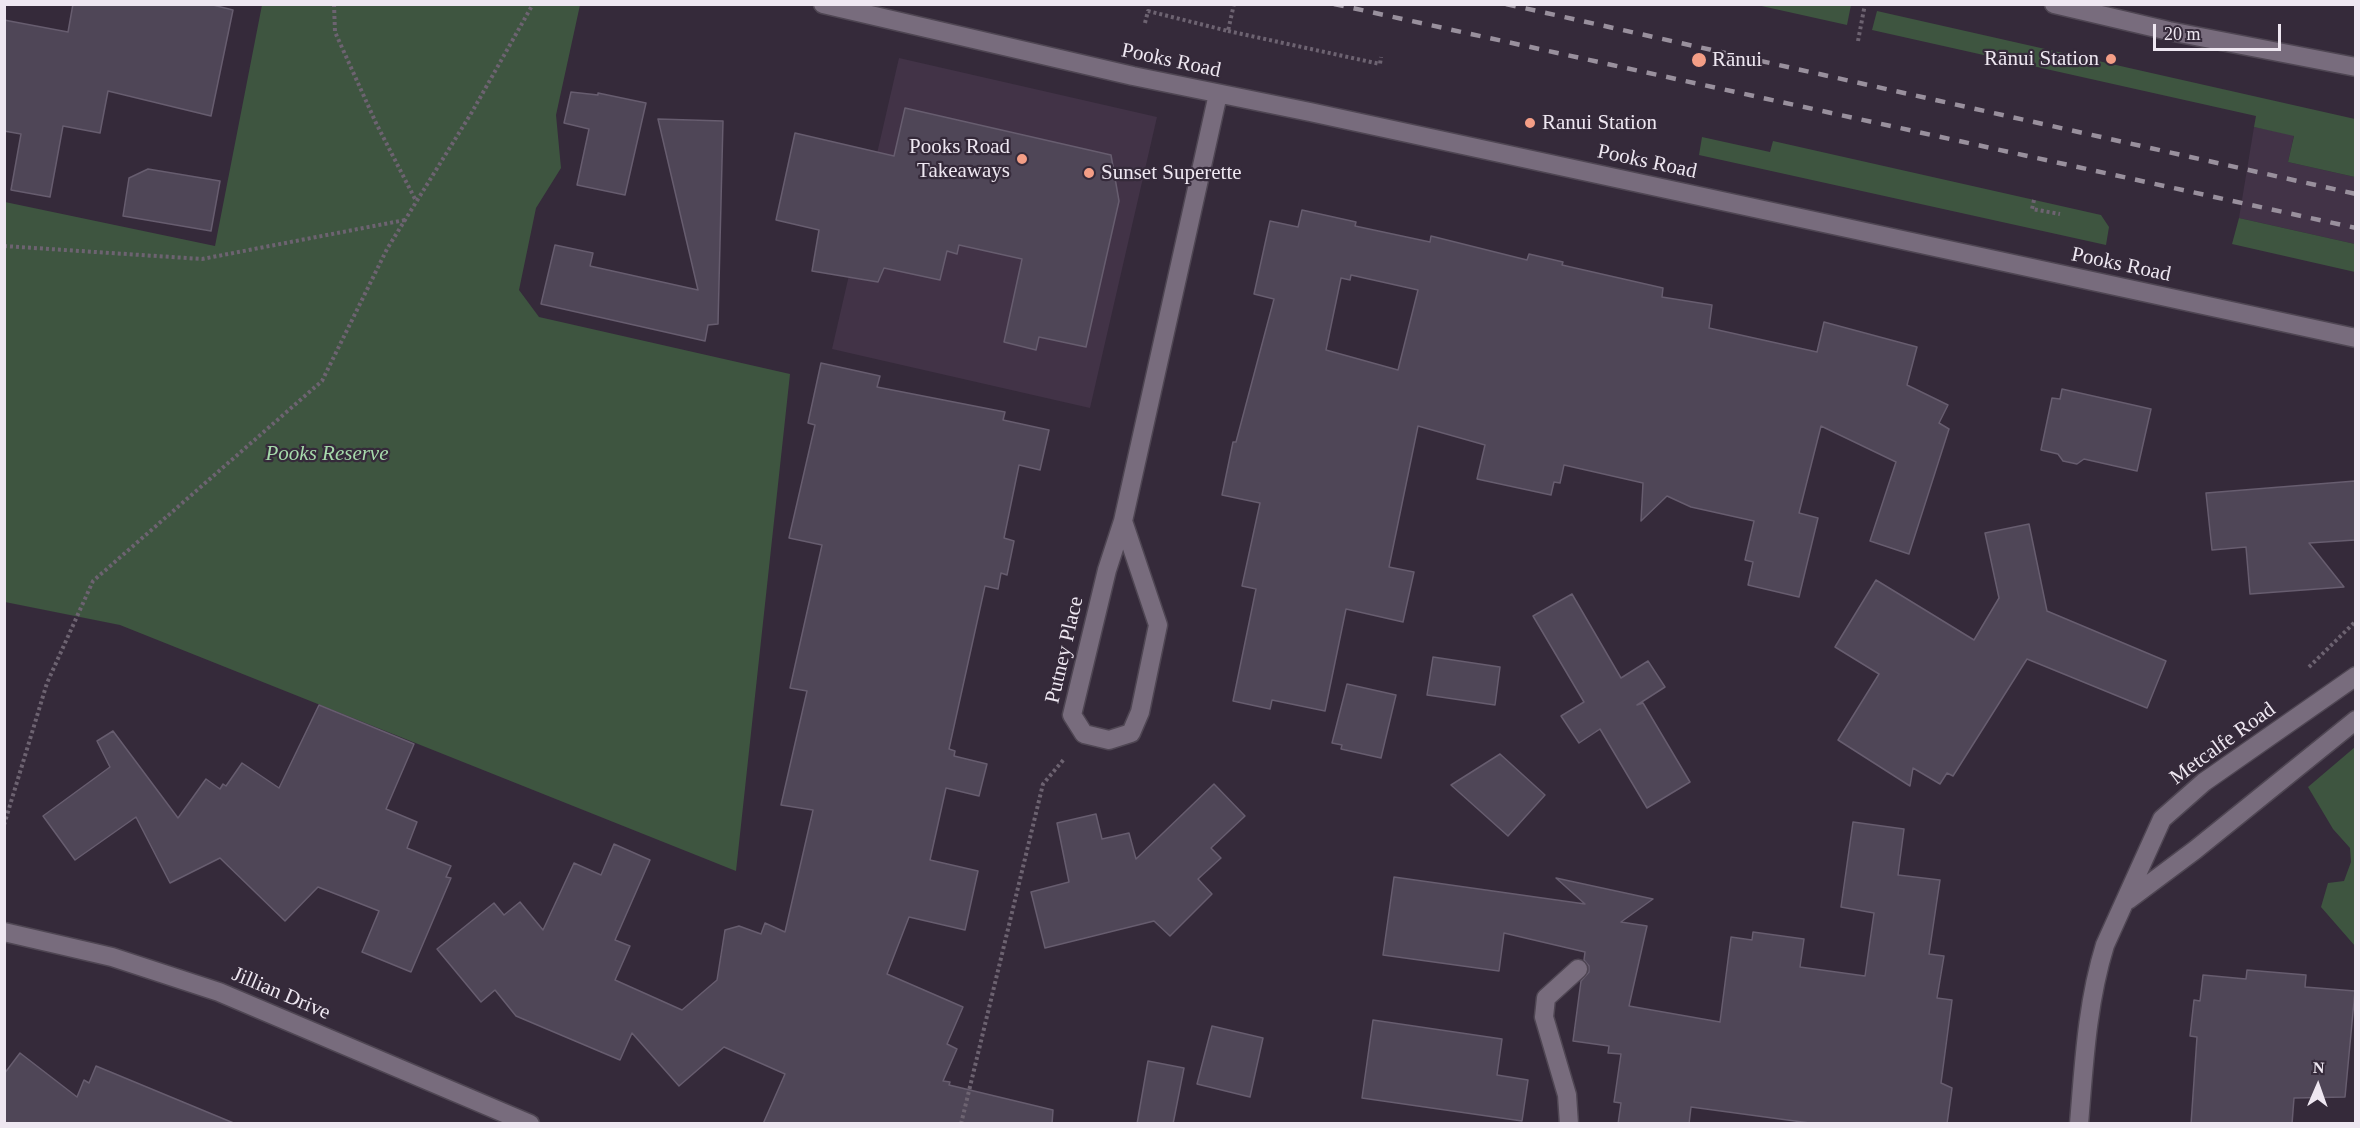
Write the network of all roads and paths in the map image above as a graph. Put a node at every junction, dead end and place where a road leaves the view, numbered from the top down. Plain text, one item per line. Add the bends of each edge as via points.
1 (334, 4) edge
2 (533, 4) edge
3 (823, 4) edge
4 (1234, 4) edge
5 (1864, 4) edge
6 (2054, 4) edge
7 (1145, 23) dead end
8 (1228, 31) junction
9 (1858, 41) dead end
10 (1381, 57) dead end
11 (2355, 67) edge
12 (1218, 94) junction
13 (2034, 200) dead end
14 (417, 202) junction
15 (2060, 214) dead end
16 (406, 220) junction
17 (4, 246) edge
18 (2355, 338) edge
19 (1123, 521) junction
20 (2355, 621) edge
21 (2326, 652) dead end
22 (2355, 676) edge
23 (2355, 720) edge
24 (1069, 754) dead end
25 (4, 825) edge
26 (2126, 901) junction
27 (4, 932) edge
28 (1578, 969) dead end
29 (530, 1124) edge
30 (962, 1124) edge
31 (1569, 1124) edge
32 (2079, 1124) edge

1 - 14 path via 336,32 376,123
2 - 14 path
3 - 12 street, Pooks Road
4 - 8 path
5 - 9 path
6 - 11 street
7 - 8 path via 1148,11
8 - 10 path via 1380,64
12 - 18 street, Pooks Road
12 - 19 street, Putney Place
13 - 15 path via 2032,209
14 - 16 path
16 - 17 path via 202,259
16 - 25 path via 387,249 322,381 93,581 47,683
19 - 19 street, Putney Place via 1158,625 1140,712 1131,733 1109,740 1084,734 1072,715 1107,570
20 - 21 path
22 - 26 street, Metcalfe Road via 2204,782 2162,819
23 - 26 street, Metcalfe Road
24 - 30 path via 1043,784
26 - 32 street, Metcalfe Road via 2105,945 2096,976 2089,1010
27 - 29 street, Jillian Drive via 112,957 219,992
28 - 31 street via 1546,998 1544,1017 1568,1095

